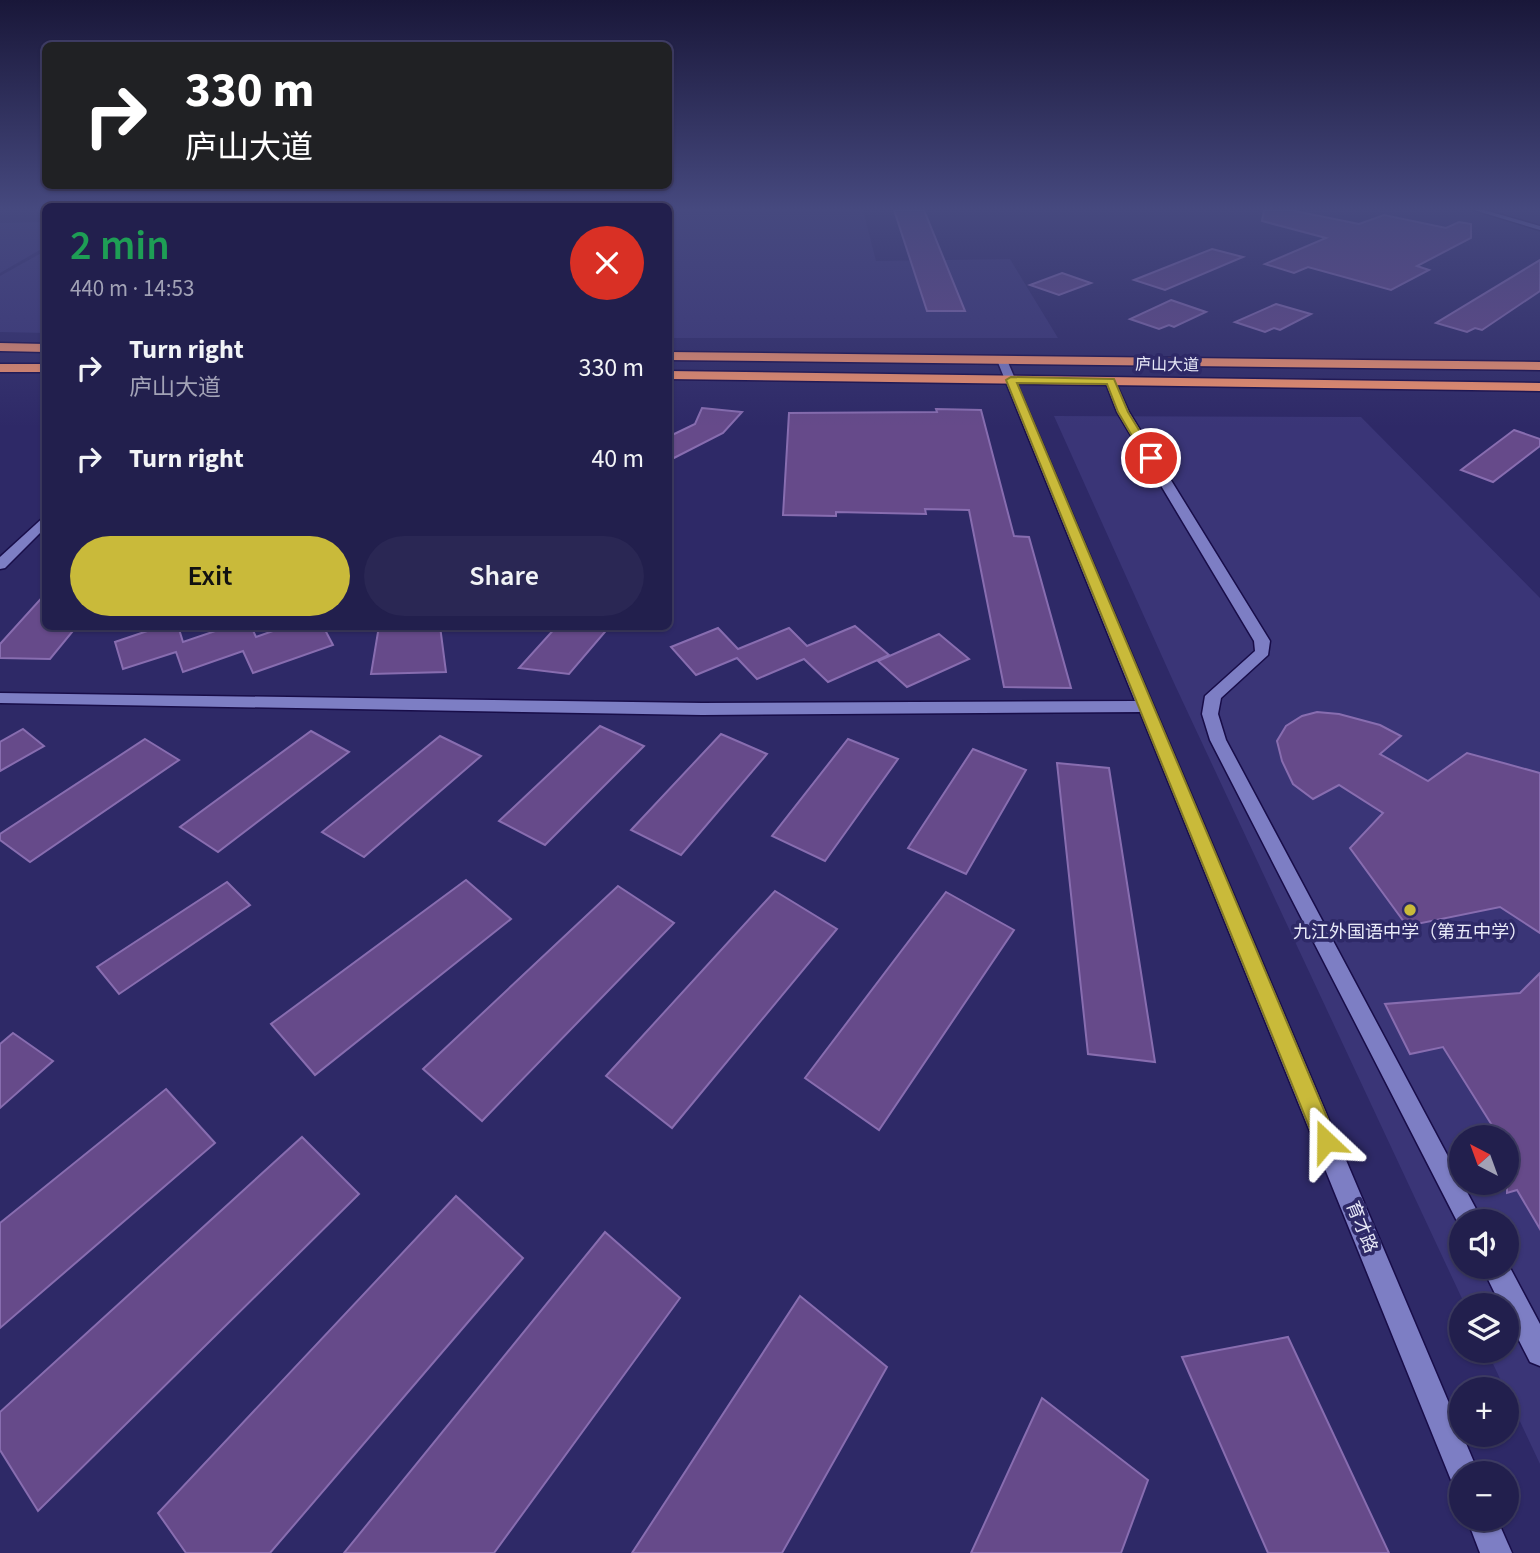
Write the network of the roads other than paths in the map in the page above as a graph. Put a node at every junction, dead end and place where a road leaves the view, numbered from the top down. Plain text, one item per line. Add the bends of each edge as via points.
1 (0, 347) edge
2 (42, 348) edge
3 (672, 356) edge
4 (1002, 360) junction
5 (1540, 366) edge
6 (0, 368) edge
7 (42, 369) edge
8 (672, 375) edge
9 (1011, 380) junction
10 (1111, 381) junction
11 (1540, 387) edge
12 (42, 524) edge
13 (0, 565) edge
14 (0, 698) edge
15 (1146, 706) junction
16 (1464, 1209) edge
17 (1501, 1279) edge
18 (1540, 1352) edge
19 (1459, 1461) edge
20 (1487, 1531) edge
21 (1496, 1553) edge

1 - 2 highway
3 - 4 highway, 庐山大道
4 - 5 highway, 庐山大道
4 - 9 street, 育才路
6 - 7 highway
8 - 9 highway, 庐山大道
9 - 10 highway, 庐山大道
9 - 15 street, 育才路
10 - 11 highway, 庐山大道
10 - 16 street via 1123,412 1262,641 1263,652 1213,696 1210,714 1218,740
12 - 13 street
14 - 15 street via 702,709
15 - 19 street, 育才路
17 - 18 street
20 - 21 street

